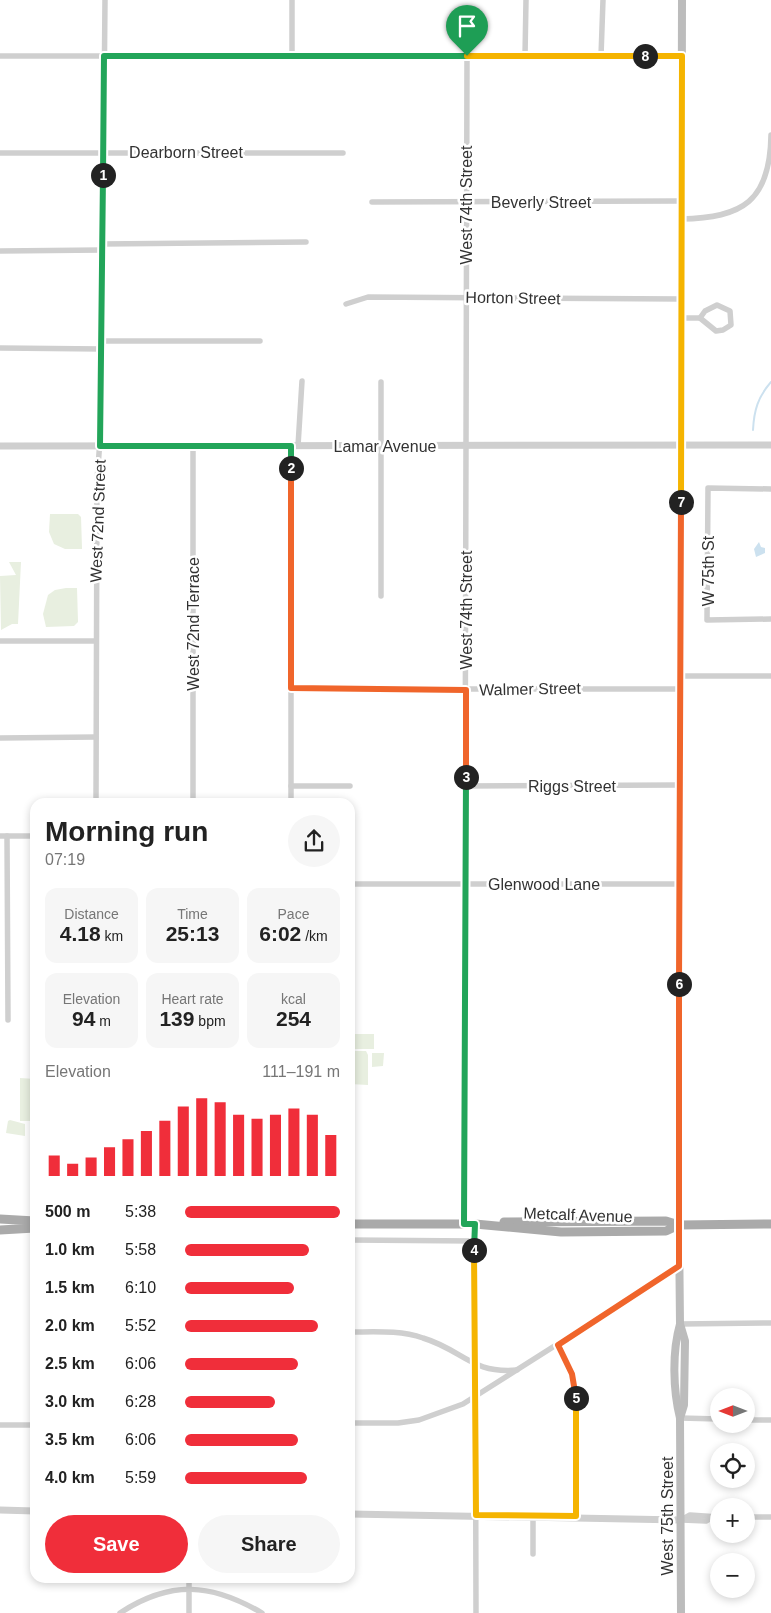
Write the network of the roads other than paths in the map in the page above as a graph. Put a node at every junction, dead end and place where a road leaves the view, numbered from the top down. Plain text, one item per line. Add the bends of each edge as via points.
1 (105, 0) edge
2 (292, 0) edge
3 (526, 0) edge
4 (603, 0) edge
5 (682, 0) edge
6 (0, 56) edge
7 (104, 56) junction
8 (292, 56) junction
9 (467, 56) junction
10 (524, 56) junction
11 (601, 56) junction
12 (682, 56) junction
13 (771, 135) edge
14 (0, 153) edge
15 (104, 153) junction
16 (343, 153) dead end
17 (681, 201) junction
18 (372, 202) dead end
19 (465, 202) junction
20 (681, 219) junction
21 (306, 242) dead end
22 (102, 247) junction
23 (0, 251) edge
24 (465, 298) junction
25 (681, 299) junction
26 (346, 304) dead end
27 (681, 318) junction
28 (700, 318) junction
29 (102, 341) junction
30 (260, 341) dead end
31 (0, 348) edge
32 (102, 348) junction
33 (302, 381) dead end
34 (381, 382) dead end
35 (381, 445) junction
36 (465, 445) junction
37 (681, 445) junction
38 (771, 445) edge
39 (0, 446) edge
40 (100, 446) junction
41 (194, 446) junction
42 (295, 446) junction
43 (771, 489) edge
44 (381, 596) dead end
45 (771, 619) edge
46 (0, 641) edge
47 (95, 641) junction
48 (680, 676) junction
49 (771, 676) edge
50 (291, 688) junction
51 (680, 689) junction
52 (466, 690) junction
53 (96, 737) junction
54 (0, 738) edge
55 (680, 785) junction
56 (291, 786) junction
57 (350, 786) dead end
58 (466, 786) junction
59 (96, 798) edge
60 (193, 798) edge
61 (291, 798) edge
62 (3, 836) edge
63 (30, 836) edge
64 (355, 884) edge
65 (465, 884) junction
66 (679, 884) junction
67 (8, 1020) dead end
68 (0, 1219) edge
69 (30, 1221) edge
70 (355, 1224) edge
71 (464, 1224) junction
72 (475, 1224) junction
73 (679, 1224) junction
74 (771, 1224) edge
75 (30, 1228) edge
76 (0, 1230) edge
77 (355, 1240) edge
78 (474, 1241) junction
79 (679, 1266) junction
80 (771, 1323) edge
81 (680, 1324) junction
82 (355, 1332) edge
83 (558, 1345) junction
84 (475, 1364) junction
85 (519, 1370) junction
86 (475, 1398) junction
87 (680, 1418) junction
88 (710, 1419) edge
89 (755, 1420) edge
90 (771, 1420) edge
91 (355, 1423) edge
92 (30, 1425) edge
93 (0, 1426) edge
94 (0, 1510) edge
95 (30, 1511) edge
96 (355, 1514) edge
97 (476, 1515) junction
98 (533, 1516) junction
99 (576, 1516) junction
100 (755, 1517) edge
101 (771, 1517) edge
102 (710, 1519) edge
103 (681, 1520) junction
104 (532, 1554) dead end
105 (190, 1583) edge
106 (189, 1589) junction
107 (120, 1613) edge
108 (190, 1613) edge
109 (262, 1613) edge
110 (476, 1613) edge
111 (680, 1613) edge

1 - 7 street, West 72nd Street
2 - 8 street
3 - 10 street
4 - 11 street
5 - 12 main road, West 75th Street
6 - 7 street
7 - 8 street
7 - 15 street, West 72nd Street
8 - 9 street
9 - 10 street
9 - 19 street, West 74th Street
10 - 11 street
11 - 12 street
12 - 17 main road, West 75th Street
13 - 20 street via 768,170 762,186 749,202 724,216
14 - 15 street, Dearborn Street
15 - 16 street, Dearborn Street
15 - 22 street, West 72nd Street
17 - 19 street, Beverly Street
17 - 20 main road, West 75th Street
18 - 19 street, Beverly Street
19 - 24 street, West 74th Street
20 - 25 main road, West 75th Street
21 - 22 street
22 - 23 street
22 - 29 street, West 72nd Street
24 - 25 street, Horton Street
24 - 26 street, Horton Street via 368,297
24 - 36 street, West 74th Street
25 - 27 main road, West 75th Street
27 - 28 street
27 - 37 main road, West 75th Street
28 - 28 street via 716,331 731,325 732,318 730,310 718,304
29 - 30 street
29 - 32 street, West 72nd Street
31 - 32 street
32 - 40 street, West 72nd Street
33 - 42 street
34 - 35 street
35 - 36 street, Lamar Avenue
35 - 42 street, Lamar Avenue
35 - 44 street
36 - 37 street, Lamar Avenue
36 - 52 street, West 74th Street
37 - 38 street, Lamar Avenue
37 - 48 main road, West 75th Street
39 - 40 street, Lamar Avenue
40 - 41 street, Lamar Avenue
40 - 47 street, West 72nd Street
41 - 42 street, Lamar Avenue
41 - 60 street, West 72nd Terrace
42 - 50 street
43 - 45 street, W 75th St via 708,488 707,620
46 - 47 street
47 - 53 street, West 72nd Street
48 - 49 street
48 - 51 main road, West 75th Street
50 - 52 street, Walmer Street
50 - 56 street
51 - 52 street, Walmer Street
51 - 55 main road, West 75th Street
52 - 58 street, West 74th Street
53 - 54 street
53 - 59 street, West 72nd Street
55 - 58 street, Riggs Street
55 - 66 main road, West 75th Street
56 - 57 street
56 - 61 street
58 - 65 street, West 74th Street
62 - 63 street
62 - 67 street
64 - 65 street, Glenwood Lane
65 - 66 street, Glenwood Lane
65 - 71 street, West 74th Street
66 - 73 main road, West 75th Street
68 - 69 main road
70 - 71 main road, Metcalf Avenue
71 - 72 main road, Metcalf Avenue
72 - 73 main road, Metcalf Avenue via 587,1221
72 - 78 street
73 - 74 main road, Metcalf Avenue
73 - 79 main road, West 75th Street
75 - 76 main road
77 - 78 street
78 - 84 street
79 - 81 main road, West 75th Street
79 - 83 street
80 - 81 street
81 - 87 main road, West 75th Street via 685,1341 684,1405
82 - 84 street via 416,1336
83 - 85 street
83 - 99 street via 570,1366 576,1392
84 - 85 street via 492,1371
84 - 86 street
85 - 86 street
86 - 91 street via 419,1420
86 - 97 street
87 - 88 street
87 - 103 main road, West 75th Street
89 - 90 street
92 - 93 street
94 - 95 street
96 - 97 street
97 - 98 street
97 - 110 street
98 - 99 street
98 - 104 street
99 - 103 street
100 - 101 street
102 - 103 street
103 - 111 main road, West 75th Street
105 - 106 street
106 - 107 street via 158,1593
106 - 108 street
106 - 109 street via 221,1593

